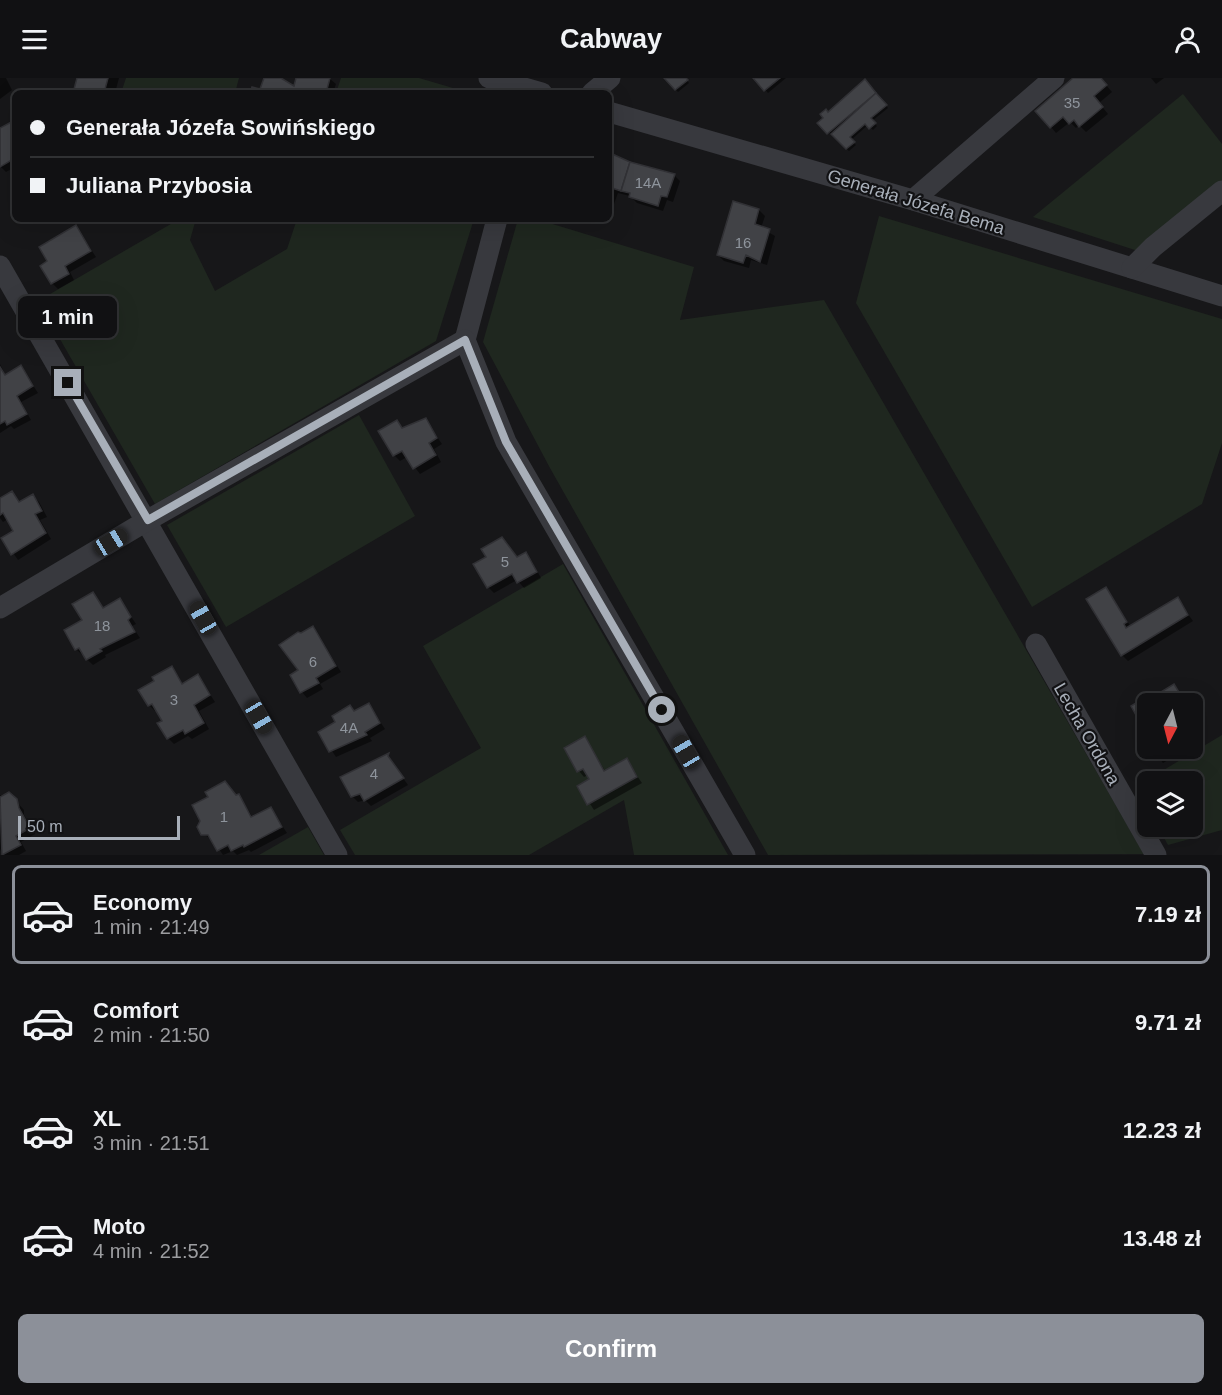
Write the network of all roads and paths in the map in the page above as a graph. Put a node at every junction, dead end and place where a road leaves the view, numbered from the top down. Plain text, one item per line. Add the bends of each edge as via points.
1 (489, 78) edge
2 (610, 78) edge
3 (1054, 78) edge
4 (528, 90) edge
5 (596, 90) edge
6 (612, 113) edge
7 (1222, 191) edge
8 (913, 200) junction
9 (496, 222) edge
10 (0, 266) edge
11 (1132, 268) junction
12 (1222, 296) edge
13 (465, 340) junction
14 (148, 520) junction
15 (0, 608) edge
16 (1036, 644) dead end
17 (337, 855) edge
18 (746, 855) edge
19 (1156, 855) edge

1 - 4 street
2 - 5 street
3 - 8 street
6 - 8 street, Generała Józefa Bema
7 - 11 street
8 - 11 street, Generała Józefa Bema
9 - 13 street
10 - 14 street
11 - 12 street, Generała Józefa Bema
13 - 14 street
13 - 18 street via 506,442
14 - 15 street
14 - 17 street
16 - 19 street, Lecha Ordona

